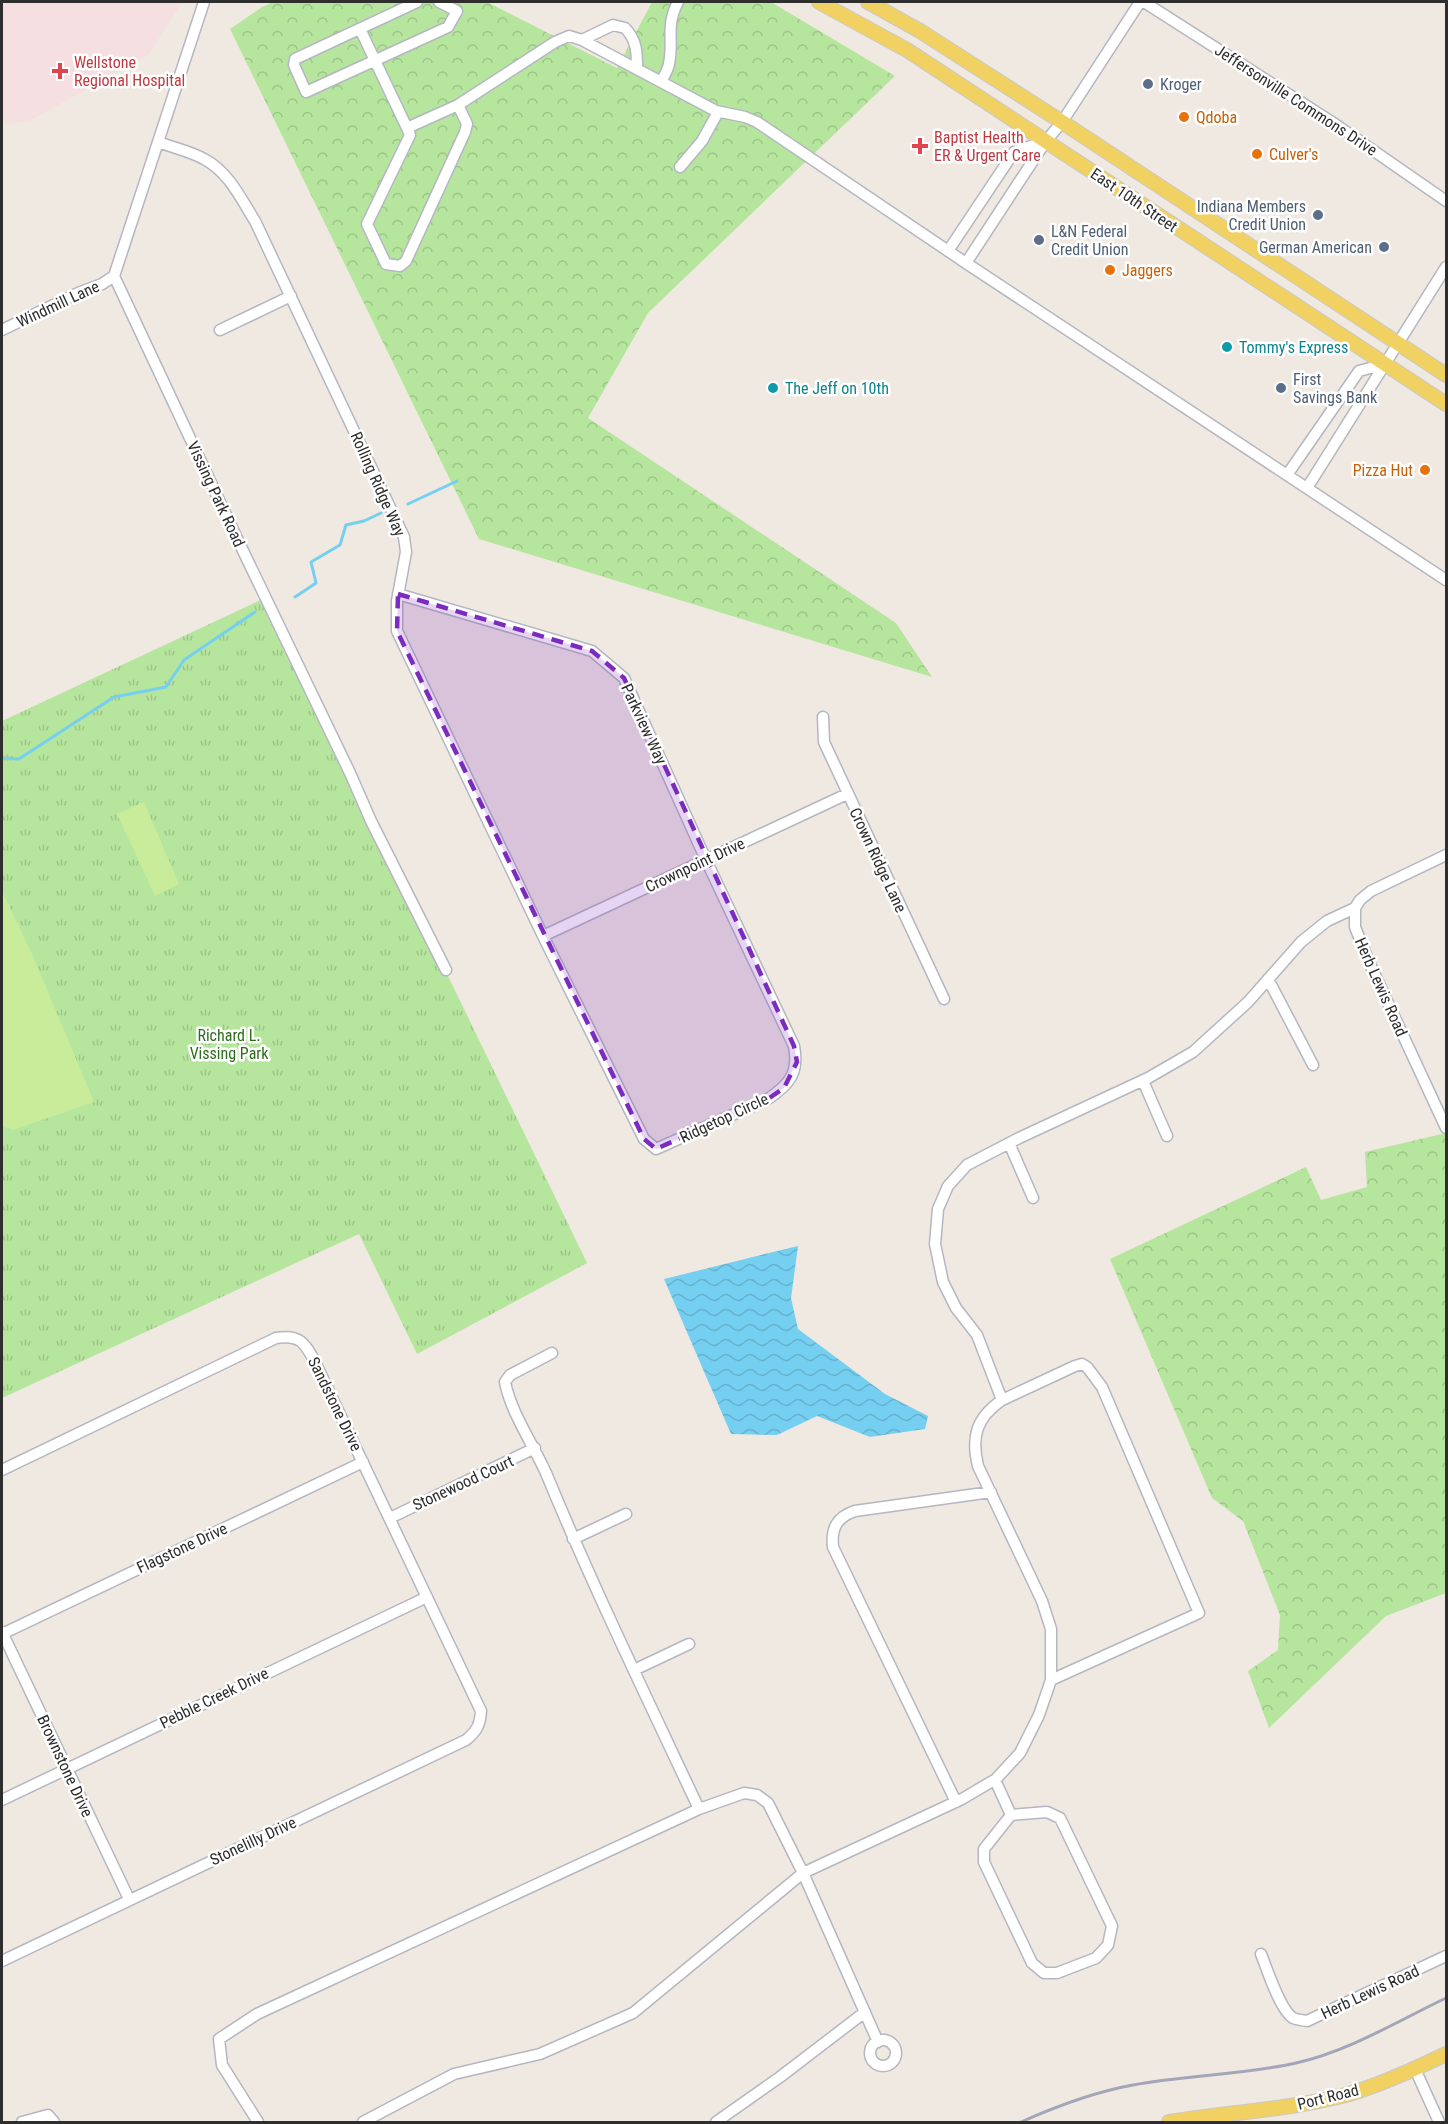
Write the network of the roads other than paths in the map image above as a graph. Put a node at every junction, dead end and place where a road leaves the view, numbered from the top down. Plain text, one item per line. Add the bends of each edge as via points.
1 (204, 2) edge
2 (417, 2) edge
3 (440, 2) edge
4 (678, 2) edge
5 (819, 2) edge
6 (868, 2) edge
7 (1142, 2) edge
8 (360, 29) junction
9 (582, 40) junction
10 (375, 60) junction
11 (638, 69) junction
12 (661, 82) junction
13 (458, 105) junction
14 (718, 111) junction
15 (1062, 122) junction
16 (407, 128) junction
17 (1046, 141) junction
18 (159, 142) junction
19 (680, 167) dead end
20 (1446, 201) edge
21 (948, 251) junction
22 (966, 263) junction
23 (1446, 267) edge
24 (114, 276) junction
25 (291, 296) junction
26 (2, 330) edge
27 (220, 330) dead end
28 (1399, 345) junction
29 (1385, 364) junction
30 (1446, 375) edge
31 (1446, 404) edge
32 (1287, 475) junction
33 (1307, 488) junction
34 (1446, 580) edge
35 (398, 594) junction
36 (823, 717) dead end
37 (847, 794) junction
38 (1446, 855) edge
39 (706, 860) junction
40 (1355, 908) junction
41 (543, 936) junction
42 (446, 970) dead end
43 (1268, 979) junction
44 (944, 999) dead end
45 (1313, 1065) dead end
46 (1143, 1081) junction
47 (1446, 1128) edge
48 (1167, 1136) dead end
49 (1009, 1143) junction
50 (1033, 1198) dead end
51 (552, 1353) dead end
52 (1002, 1400) junction
53 (535, 1448) junction
54 (363, 1462) junction
55 (2, 1470) edge
56 (991, 1492) junction
57 (626, 1514) dead end
58 (390, 1518) junction
59 (573, 1539) junction
60 (427, 1597) junction
61 (2, 1633) edge
62 (690, 1644) dead end
63 (634, 1670) junction
64 (1052, 1680) junction
65 (478, 1702) joint
66 (67, 1769) junction
67 (995, 1780) junction
68 (2, 1800) edge
69 (956, 1802) junction
70 (699, 1809) junction
71 (1011, 1815) junction
72 (803, 1873) junction
73 (129, 1899) junction
74 (1261, 1954) dead end
75 (1446, 1956) edge
76 (2, 1961) edge
77 (865, 2012) junction
78 (878, 2042) dead end
79 (1446, 2054) edge
80 (1415, 2069) junction
81 (22, 2122) edge
82 (54, 2122) edge
83 (258, 2122) edge
84 (363, 2122) edge
85 (716, 2122) edge
86 (1169, 2122) edge
87 (1439, 2122) edge

1 - 18 street
2 - 8 street
3 - 10 street via 457,11 448,27
4 - 12 street via 669,25 669,67
5 - 17 main road, East 10th Street via 908,50
6 - 15 main road, East 10th Street
7 - 15 street
7 - 20 street, Jeffersonville Commons Drive via 1338,126
8 - 10 street
8 - 10 street via 295,59 294,66 306,92
9 - 11 street
9 - 11 street via 613,25 625,28 634,41
9 - 13 street via 569,36 555,42
10 - 16 street
11 - 12 street
12 - 14 street
13 - 16 street
13 - 16 street via 467,124 465,132 406,261 400,266 386,264 367,224 410,135
14 - 19 street via 702,141
14 - 21 street via 757,122
15 - 17 street
15 - 28 main road, East 10th Street
17 - 21 street via 1014,152
17 - 22 street
17 - 29 main road, East 10th Street
18 - 24 street
18 - 25 street, Rolling Ridge Way via 204,158 225,175 255,221
21 - 22 street
22 - 32 street
23 - 28 street
24 - 26 street, Windmill Lane
24 - 42 street, Vissing Park Road via 371,821
25 - 27 street
25 - 35 street, Rolling Ridge Way via 404,537 406,552
28 - 29 street
28 - 30 main road, East 10th Street
29 - 31 main road, East 10th Street
29 - 32 street via 1359,371
29 - 33 street
32 - 33 street
33 - 34 street
35 - 39 street, Parkview Way via 592,651 624,678
35 - 41 street, Rolling Ridge Way via 397,631
36 - 37 street, Crown Ridge Lane via 824,742
37 - 39 street, Crownpoint Drive
37 - 44 street, Crown Ridge Lane
38 - 40 street via 1371,891
39 - 41 street, Crownpoint Drive
39 - 41 street, Ridgetop Circle via 794,1046 797,1062 791,1078 768,1099 656,1149 644,1139
40 - 43 street via 1327,921 1301,942
40 - 47 street, Herb Lewis Road via 1355,927 1369,962
43 - 45 street
43 - 46 street via 1193,1052
46 - 48 street
46 - 49 street
49 - 50 street
49 - 52 street via 967,1165 948,1186 938,1209 935,1244 943,1282 956,1308 977,1335
51 - 53 street via 510,1374 505,1382 508,1396
52 - 56 street via 981,1419 974,1448
52 - 64 street via 1075,1366 1087,1367 1102,1387 1199,1613
53 - 58 street, Stonewood Court
53 - 59 street
54 - 55 street, Sandstone Drive via 307,1346 286,1336
54 - 58 street, Sandstone Drive
54 - 61 street, Flagstone Drive
56 - 64 street via 1042,1601 1051,1629
56 - 69 street via 855,1511 838,1520 832,1538
57 - 59 street
58 - 60 street, Sandstone Drive
59 - 63 street
60 - 65 street, Sandstone Drive
60 - 66 street, Pebble Creek Drive
61 - 66 street, Brownstone Drive
62 - 63 street
63 - 70 street
64 - 67 street via 1020,1753
65 - 73 street, Stonelilly Drive via 480,1722 466,1740
66 - 68 street, Pebble Creek Drive
66 - 73 street, Brownstone Drive
67 - 69 street
67 - 71 street
69 - 72 street
70 - 72 street via 744,1793 757,1795 768,1803
70 - 83 street via 257,2014 219,2038 222,2065
71 - 71 street via 1047,1812 1060,1818 1112,1926 1108,1945 1096,1958 1057,1973 1044,1973 1032,1963 984,1862 984,1849
72 - 77 street
72 - 84 street via 633,2013 540,2054 454,2074
73 - 76 street, Stonelilly Drive
74 - 75 street, Herb Lewis Road via 1289,2014 1307,2021
77 - 78 street
77 - 85 street
79 - 80 main road, Port Road
80 - 86 main road, Port Road via 1349,2094
80 - 87 street
81 - 82 street via 48,2115

